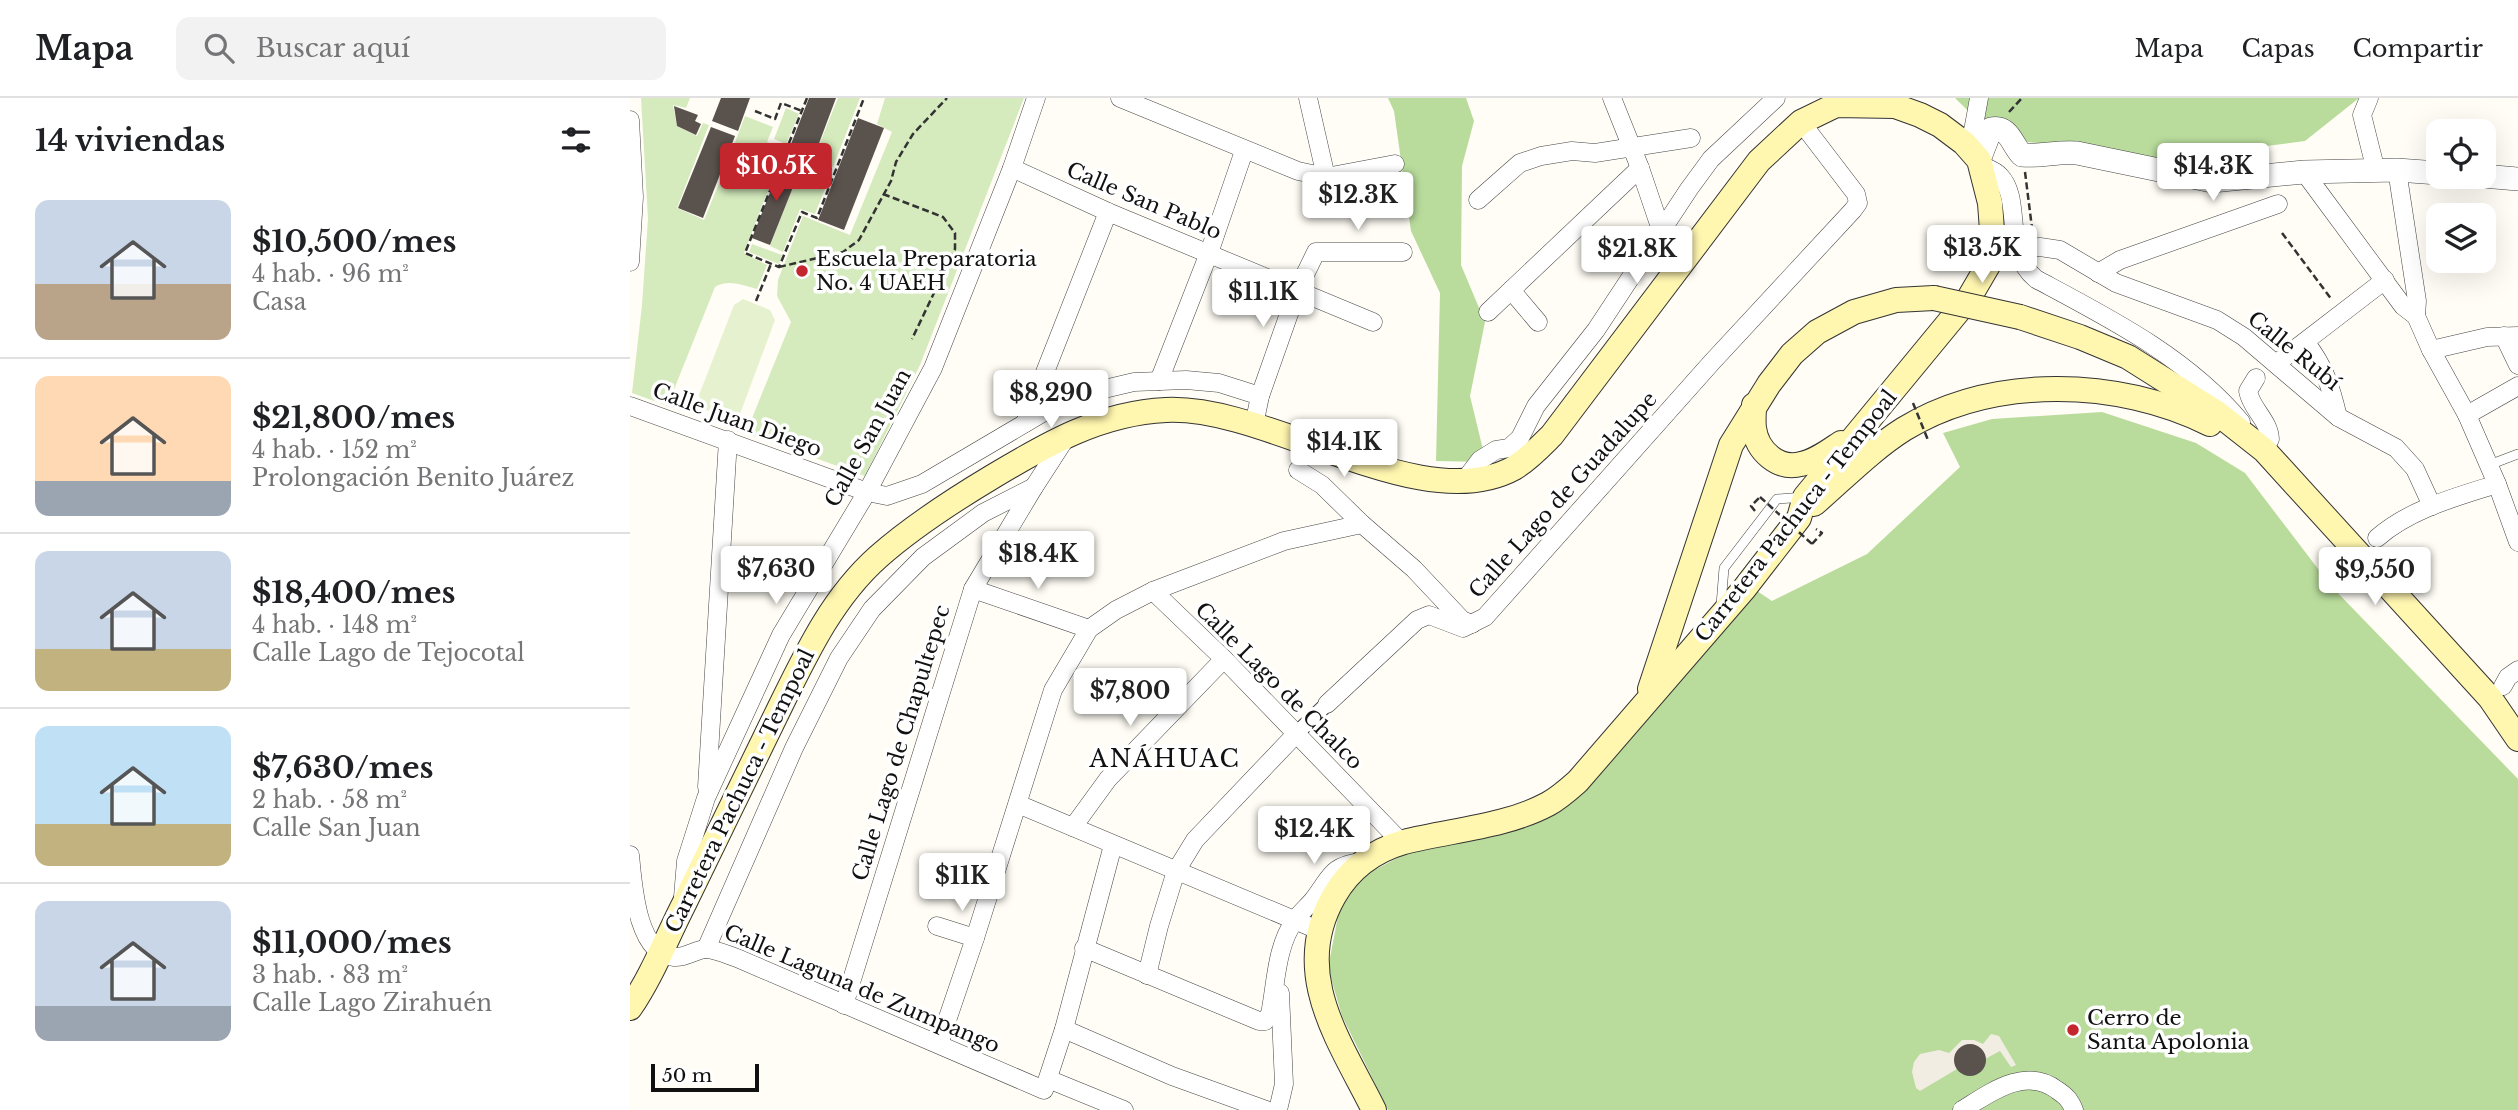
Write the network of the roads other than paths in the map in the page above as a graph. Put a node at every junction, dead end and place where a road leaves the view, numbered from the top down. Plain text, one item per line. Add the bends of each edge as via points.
1 (1036, 98) edge
2 (1120, 98) edge
3 (1308, 98) edge
4 (1612, 98) edge
5 (1776, 98) edge
6 (1979, 98) edge
7 (2369, 98) edge
8 (1831, 101) edge
9 (630, 120) edge
10 (1801, 122) junction
11 (1691, 138) dead end
12 (1633, 148) junction
13 (1244, 150) junction
14 (1974, 156) junction
15 (1395, 164) dead end
16 (1012, 168) junction
17 (1640, 168) junction
18 (2386, 170) junction
19 (2304, 172) junction
20 (2426, 172) edge
21 (1326, 177) junction
22 (2496, 177) edge
23 (2518, 179) edge
24 (1478, 200) dead end
25 (2278, 204) dead end
26 (1108, 212) junction
27 (1661, 230) junction
28 (2018, 249) junction
29 (1403, 252) dead end
30 (1209, 253) junction
31 (630, 262) edge
32 (2098, 273) junction
33 (2385, 280) junction
34 (1511, 290) junction
35 (1297, 291) junction
36 (1488, 312) dead end
37 (2416, 316) junction
38 (1373, 322) dead end
39 (1538, 322) dead end
40 (2511, 336) edge
41 (2306, 343) junction
42 (2431, 350) junction
43 (2277, 363) junction
44 (2518, 365) edge
45 (2256, 378) dead end
46 (1159, 381) junction
47 (2518, 387) edge
48 (1260, 396) junction
49 (1754, 405) junction
50 (630, 406) edge
51 (2468, 415) junction
52 (2338, 417) junction
53 (1025, 423) junction
54 (1254, 425) junction
55 (1069, 433) junction
56 (1854, 436) junction
57 (728, 440) junction
58 (2264, 450) junction
59 (2518, 454) edge
60 (2489, 465) junction
61 (1298, 470) dead end
62 (1464, 481) junction
63 (2497, 484) junction
64 (1034, 487) junction
65 (867, 492) junction
66 (2432, 506) junction
67 (1802, 507) junction
68 (1362, 524) junction
69 (2377, 538) dead end
70 (2518, 542) edge
71 (973, 589) junction
72 (1153, 591) junction
73 (1472, 624) junction
74 (1090, 629) junction
75 (1224, 659) junction
76 (2518, 670) edge
77 (2504, 686) dead end
78 (1327, 704) joint
79 (1644, 704) junction
80 (1296, 733) junction
81 (2518, 739) edge
82 (706, 798) junction
83 (1018, 804) junction
84 (1073, 827) junction
85 (1402, 843) junction
86 (1113, 845) junction
87 (630, 855) edge
88 (1361, 862) junction
89 (1176, 870) junction
90 (682, 908) junction
91 (1295, 920) junction
92 (937, 926) dead end
93 (1318, 930) junction
94 (975, 938) junction
95 (1084, 948) junction
96 (706, 949) junction
97 (660, 953) junction
98 (1278, 972) junction
99 (1147, 975) junction
100 (844, 1005) junction
101 (630, 1008) edge
102 (1064, 1029) junction
103 (939, 1044) junction
104 (1046, 1085) junction
105 (1124, 1110) edge
106 (1266, 1110) edge
107 (1278, 1110) edge
108 (1374, 1110) edge
109 (1962, 1110) edge
110 (2074, 1110) edge

1 - 16 street, Calle San Juan
2 - 13 street
3 - 21 street
4 - 12 street
5 - 27 street via 1711,159
6 - 14 street
7 - 18 street via 2362,115
8 - 10 main road, Carretera Pachuca - Tempoal
8 - 14 main road, Carretera Pachuca - Tempoal via 1895,106 1920,115
9 - 31 street via 634,197
10 - 62 main road, Carretera Pachuca - Tempoal via 1759,161 1552,435 1512,469
10 - 73 street, Calle Lago de Guadalupe via 1856,194 1858,203 1485,617
11 - 12 street
12 - 17 street
12 - 24 street via 1530,159 1502,176
13 - 21 street
13 - 30 street
14 - 19 street via 1996,127 2008,134 2022,155 2087,155 2212,181
14 - 28 street via 2001,177 2007,188
14 - 56 main road, Carretera Pachuca - Tempoal via 1990,203 1990,262 1956,316
15 - 21 street
16 - 26 street, Calle San Pablo
16 - 65 street, Calle San Juan via 933,368
17 - 27 street
17 - 34 street
18 - 19 street
18 - 20 street
18 - 37 street via 2417,301
19 - 33 street
22 - 23 street
25 - 32 street via 2120,260
26 - 30 street, Calle San Pablo
26 - 53 street
27 - 62 street via 1596,330 1536,406 1520,438 1480,460
28 - 32 street, Calle Rubí via 2060,250
28 - 58 street via 2027,272 2036,279 2113,320 2183,366 2227,406
29 - 35 street via 1316,252
30 - 35 street, Calle San Pablo
30 - 46 street
32 - 43 street, Calle Rubí via 2217,320
33 - 37 street
33 - 41 street
34 - 36 street
34 - 39 street
35 - 38 street, Calle San Pablo
35 - 48 street
37 - 42 street
40 - 42 street
40 - 44 street
41 - 43 street
41 - 52 street via 2321,362
42 - 51 street
43 - 52 street, Calle Rubí
45 - 58 street via 2248,391 2270,432
46 - 48 street via 1219,383
46 - 53 street via 1100,390
47 - 51 street
48 - 54 street
49 - 56 main road via 1759,443 1776,462 1800,465
49 - 58 main road, bridge via 1792,354 1817,332 1854,312 1895,300 1934,298 2020,317 2128,357 2217,413
49 - 79 main road via 1731,445
50 - 57 street, Calle Juan Diego
51 - 60 street
52 - 66 street, Calle Rubí via 2396,448 2415,468
53 - 65 street via 922,484 887,496
54 - 55 main road, Carretera Pachuca - Tempoal via 1170,410 1125,414
54 - 62 main road, Carretera Pachuca - Tempoal via 1400,473 1438,482
55 - 64 street, Calle Lago de Chapultepec
55 - 90 main road, Carretera Pachuca - Tempoal via 918,525 877,558 839,599 805,656
56 - 67 main road, Carretera Pachuca - Tempoal
57 - 65 street, Calle Juan Diego
57 - 82 street
58 - 67 main road via 2145,398 2080,389 2038,389 1992,396 1906,428
58 - 81 main road via 2490,698
59 - 60 lane
60 - 63 street
61 - 68 street, Calle Lago de Guadalupe via 1322,485
63 - 66 street
63 - 70 street
64 - 71 street, Calle Lago de Chapultepec
64 - 96 street via 983,513 923,556 872,609 839,658 794,748
65 - 82 street, Calle San Juan via 781,635
66 - 69 street
67 - 79 main road, Carretera Pachuca - Tempoal via 1720,618
68 - 72 street via 1284,541
68 - 73 street, Calle Lago de Guadalupe via 1414,569 1462,620
71 - 74 street
71 - 100 street, Calle Lago de Chapultepec
72 - 74 street
72 - 75 street, Calle Lago de Chalco
73 - 78 street via 1457,628 1429,615 1417,620
74 - 83 street via 1054,690
75 - 80 street, Calle Lago de Chalco
75 - 84 street via 1108,779
76 - 77 street
78 - 80 street
79 - 85 main road, Carretera Pachuca - Tempoal via 1578,781 1549,803 1516,817
80 - 85 street, Calle Lago de Chalco
80 - 89 street via 1195,840
82 - 90 street, Calle San Juan via 686,861
83 - 84 street
83 - 94 street
84 - 86 street
85 - 88 main road, Carretera Pachuca - Tempoal
86 - 89 street
86 - 95 street
87 - 97 street via 641,924
88 - 91 street via 1343,864 1332,873
88 - 93 main road, Carretera Pachuca - Tempoal via 1343,881
89 - 91 street
89 - 99 street
90 - 97 main road, Carretera Pachuca - Tempoal
91 - 93 street
91 - 98 street via 1284,940
92 - 94 street
93 - 108 main road, Carretera Pachuca - Tempoal via 1316,975 1322,1000
94 - 103 street
95 - 99 street
95 - 102 street
96 - 97 street, Calle Laguna de Zumpango via 673,957
96 - 100 street, Calle Laguna de Zumpango
97 - 101 main road, Carretera Pachuca - Tempoal
98 - 99 street via 1265,1021
98 - 107 street via 1284,1073
100 - 103 street, Calle Laguna de Zumpango
102 - 104 street
102 - 106 street
103 - 104 street, Calle Laguna de Zumpango
104 - 105 street, Calle Laguna de Zumpango
109 - 110 street via 2003,1085 2026,1079 2049,1084 2070,1099

